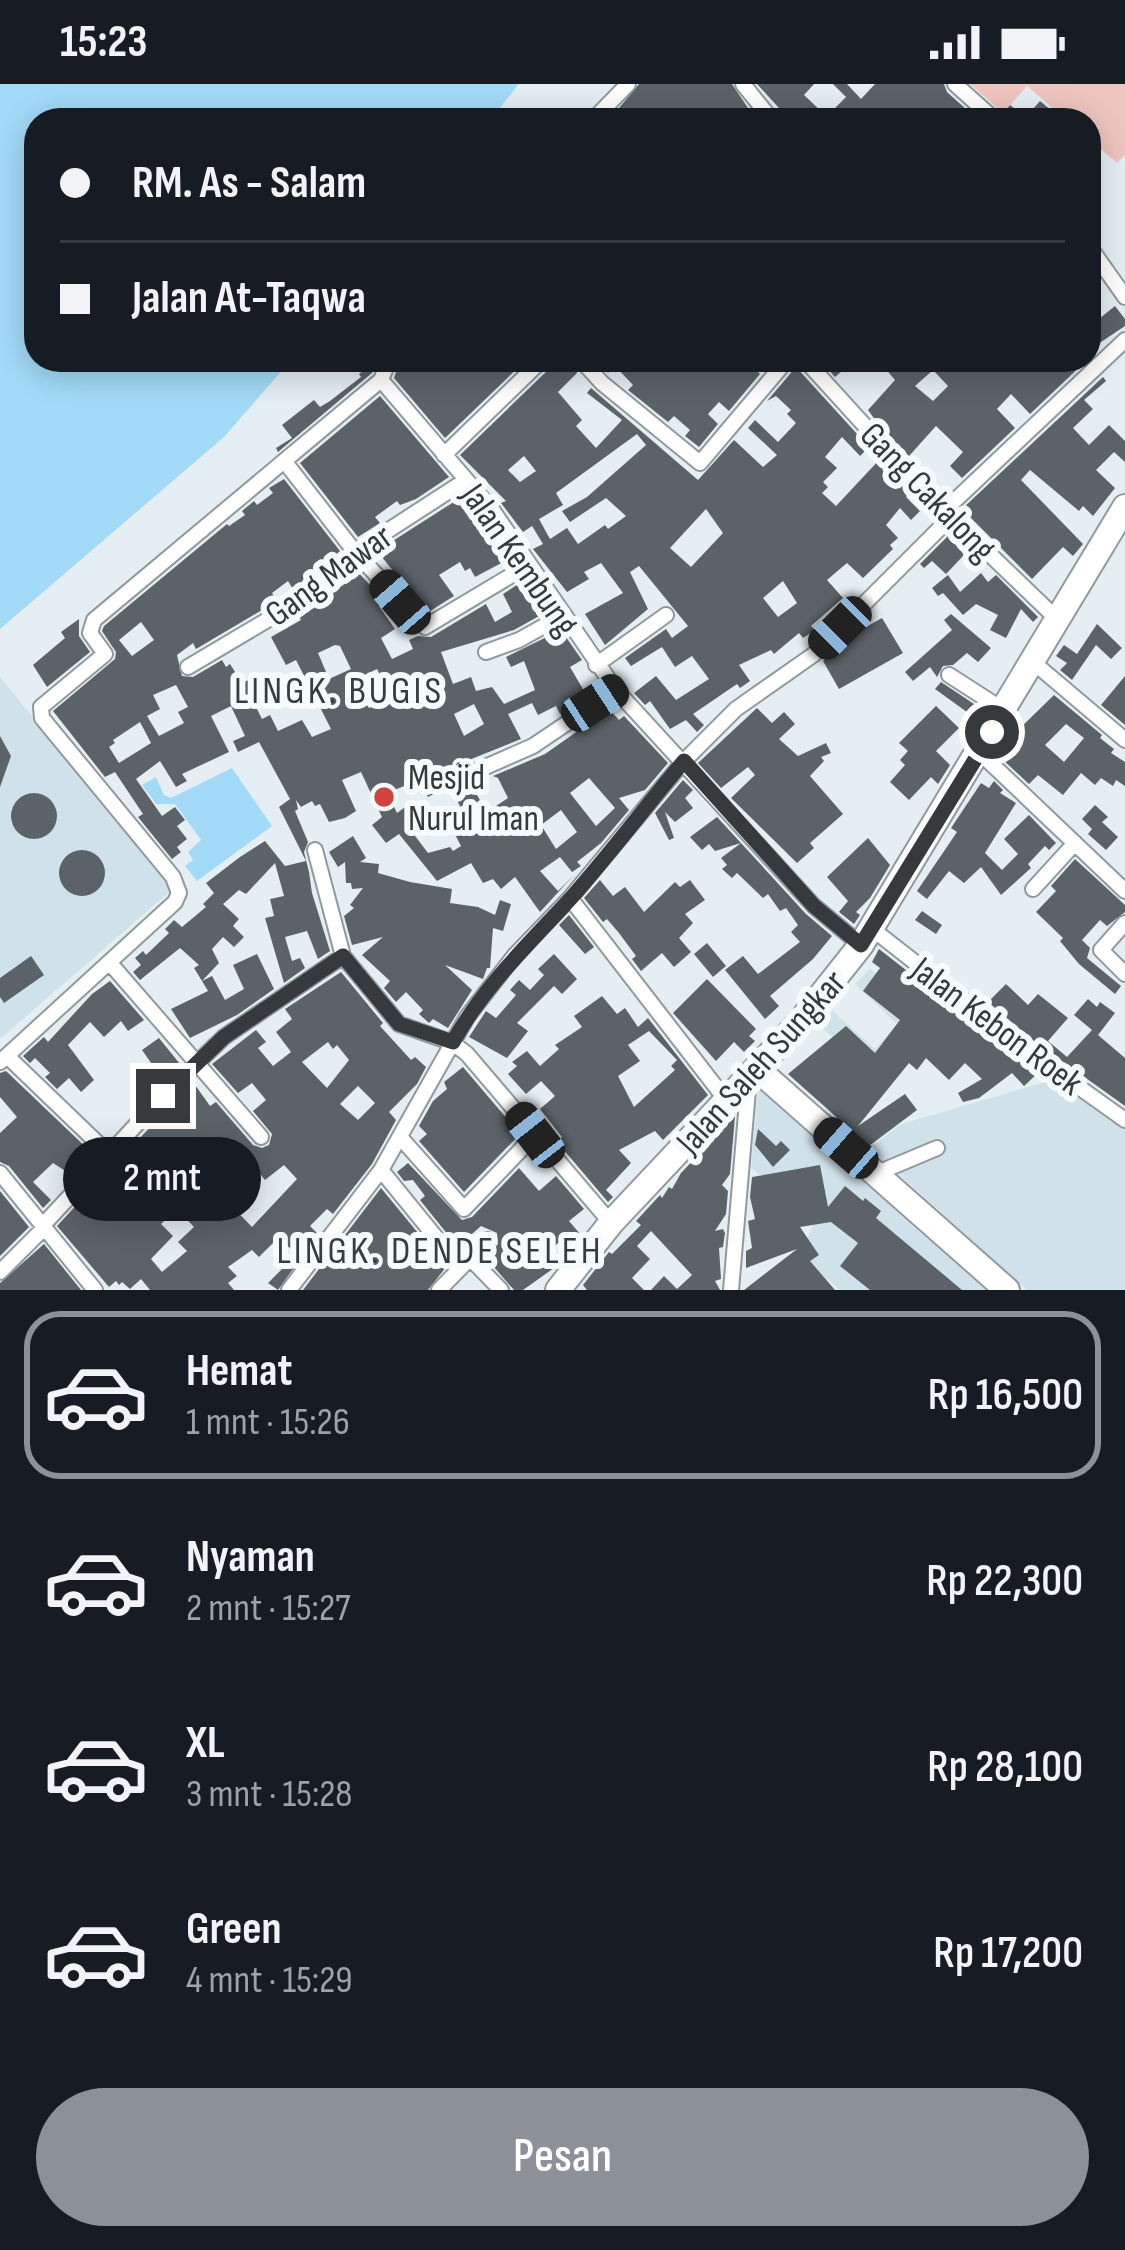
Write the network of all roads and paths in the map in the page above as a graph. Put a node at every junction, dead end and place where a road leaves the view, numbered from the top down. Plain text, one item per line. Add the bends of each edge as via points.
1 (628, 84) edge
2 (743, 84) edge
3 (956, 84) edge
4 (605, 108) edge
5 (762, 108) edge
6 (982, 108) edge
7 (1101, 263) edge
8 (1125, 297) edge
9 (1125, 340) edge
10 (1101, 363) edge
11 (384, 372) edge
12 (530, 372) edge
13 (592, 372) edge
14 (777, 372) edge
15 (816, 372) edge
16 (1092, 372) edge
17 (381, 380) junction
18 (444, 455) junction
19 (285, 462) junction
20 (466, 480) junction
21 (1125, 507) edge
22 (949, 512) junction
23 (356, 552) junction
24 (527, 566) junction
25 (666, 615) dead end
26 (562, 616) junction
27 (1057, 619) junction
28 (486, 652) dead end
29 (1033, 662) junction
30 (596, 665) junction
31 (188, 667) dead end
32 (949, 675) dead end
33 (616, 690) junction
34 (1005, 711) junction
35 (1125, 740) edge
36 (980, 753) junction
37 (684, 761) junction
38 (467, 775) dead end
39 (1075, 843) junction
40 (314, 850) dead end
41 (1033, 889) dead end
42 (1125, 891) edge
43 (571, 898) junction
44 (1125, 923) edge
45 (866, 937) junction
46 (343, 956) junction
47 (109, 962) junction
48 (1125, 974) edge
49 (453, 1042) junction
50 (3, 1059) edge
51 (197, 1064) junction
52 (753, 1073) junction
53 (726, 1100) junction
54 (1125, 1120) edge
55 (535, 1135) junction
56 (261, 1137) dead end
57 (400, 1137) junction
58 (937, 1148) dead end
59 (110, 1155) junction
60 (381, 1170) junction
61 (0, 1173) edge
62 (875, 1174) junction
63 (611, 1223) junction
64 (43, 1227) junction
65 (488, 1240) dead end
66 (465, 1262) junction
67 (0, 1272) edge
68 (94, 1290) edge
69 (289, 1290) edge
70 (439, 1290) edge
71 (501, 1290) edge
72 (558, 1290) edge
73 (731, 1290) edge
74 (1007, 1290) edge

1 - 4 street
2 - 5 street
3 - 6 street
7 - 8 street
9 - 10 street
11 - 17 street
12 - 18 street
13 - 14 street via 700,463
15 - 22 street, Gang Cakalong
16 - 22 street
17 - 18 street, Jalan Kembung
17 - 19 street
18 - 20 street, Jalan Kembung
19 - 23 street
19 - 47 street via 94,620 90,633 105,654 40,712 178,888 175,902
20 - 23 street, Gang Mawar
20 - 24 street, Jalan Kembung
21 - 27 highway, Jalan Saleh Sungkar
22 - 27 street, Gang Cakalong
22 - 37 street via 813,655 736,709
23 - 24 street via 424,627
23 - 31 street, Gang Mawar via 306,597
24 - 26 street, Jalan Kembung
25 - 30 street
26 - 28 street
26 - 30 street, Jalan Kembung
27 - 29 highway, Jalan Saleh Sungkar
29 - 34 highway, Jalan Saleh Sungkar
29 - 35 street
30 - 33 street, Jalan Kembung
32 - 34 street
33 - 37 street, Jalan Kembung
33 - 38 street via 533,746
34 - 36 highway, Jalan Saleh Sungkar
36 - 39 street
36 - 45 highway, Jalan Saleh Sungkar
37 - 43 street
37 - 45 street, Jalan Kembung via 814,906
39 - 41 street
39 - 42 street
40 - 46 street
43 - 49 street via 515,955
43 - 53 street
44 - 48 street via 1101,950
45 - 52 highway, Jalan Saleh Sungkar
45 - 54 street, Jalan Kebon Roek
46 - 49 street via 399,1024
46 - 51 street
47 - 50 street
47 - 51 street
49 - 55 street
49 - 57 street
50 - 59 street
51 - 56 street
51 - 59 street
52 - 53 highway, Jalan Saleh Sungkar
52 - 62 highway
52 - 73 street
53 - 63 highway, Jalan Saleh Sungkar
55 - 57 street via 464,1209
55 - 63 street
57 - 60 street
58 - 62 street
59 - 64 street
60 - 66 street
60 - 69 street
61 - 64 street
62 - 74 highway
63 - 72 highway, Jalan Saleh Sungkar
64 - 67 street
64 - 68 street
65 - 66 street
66 - 70 street
66 - 71 street

